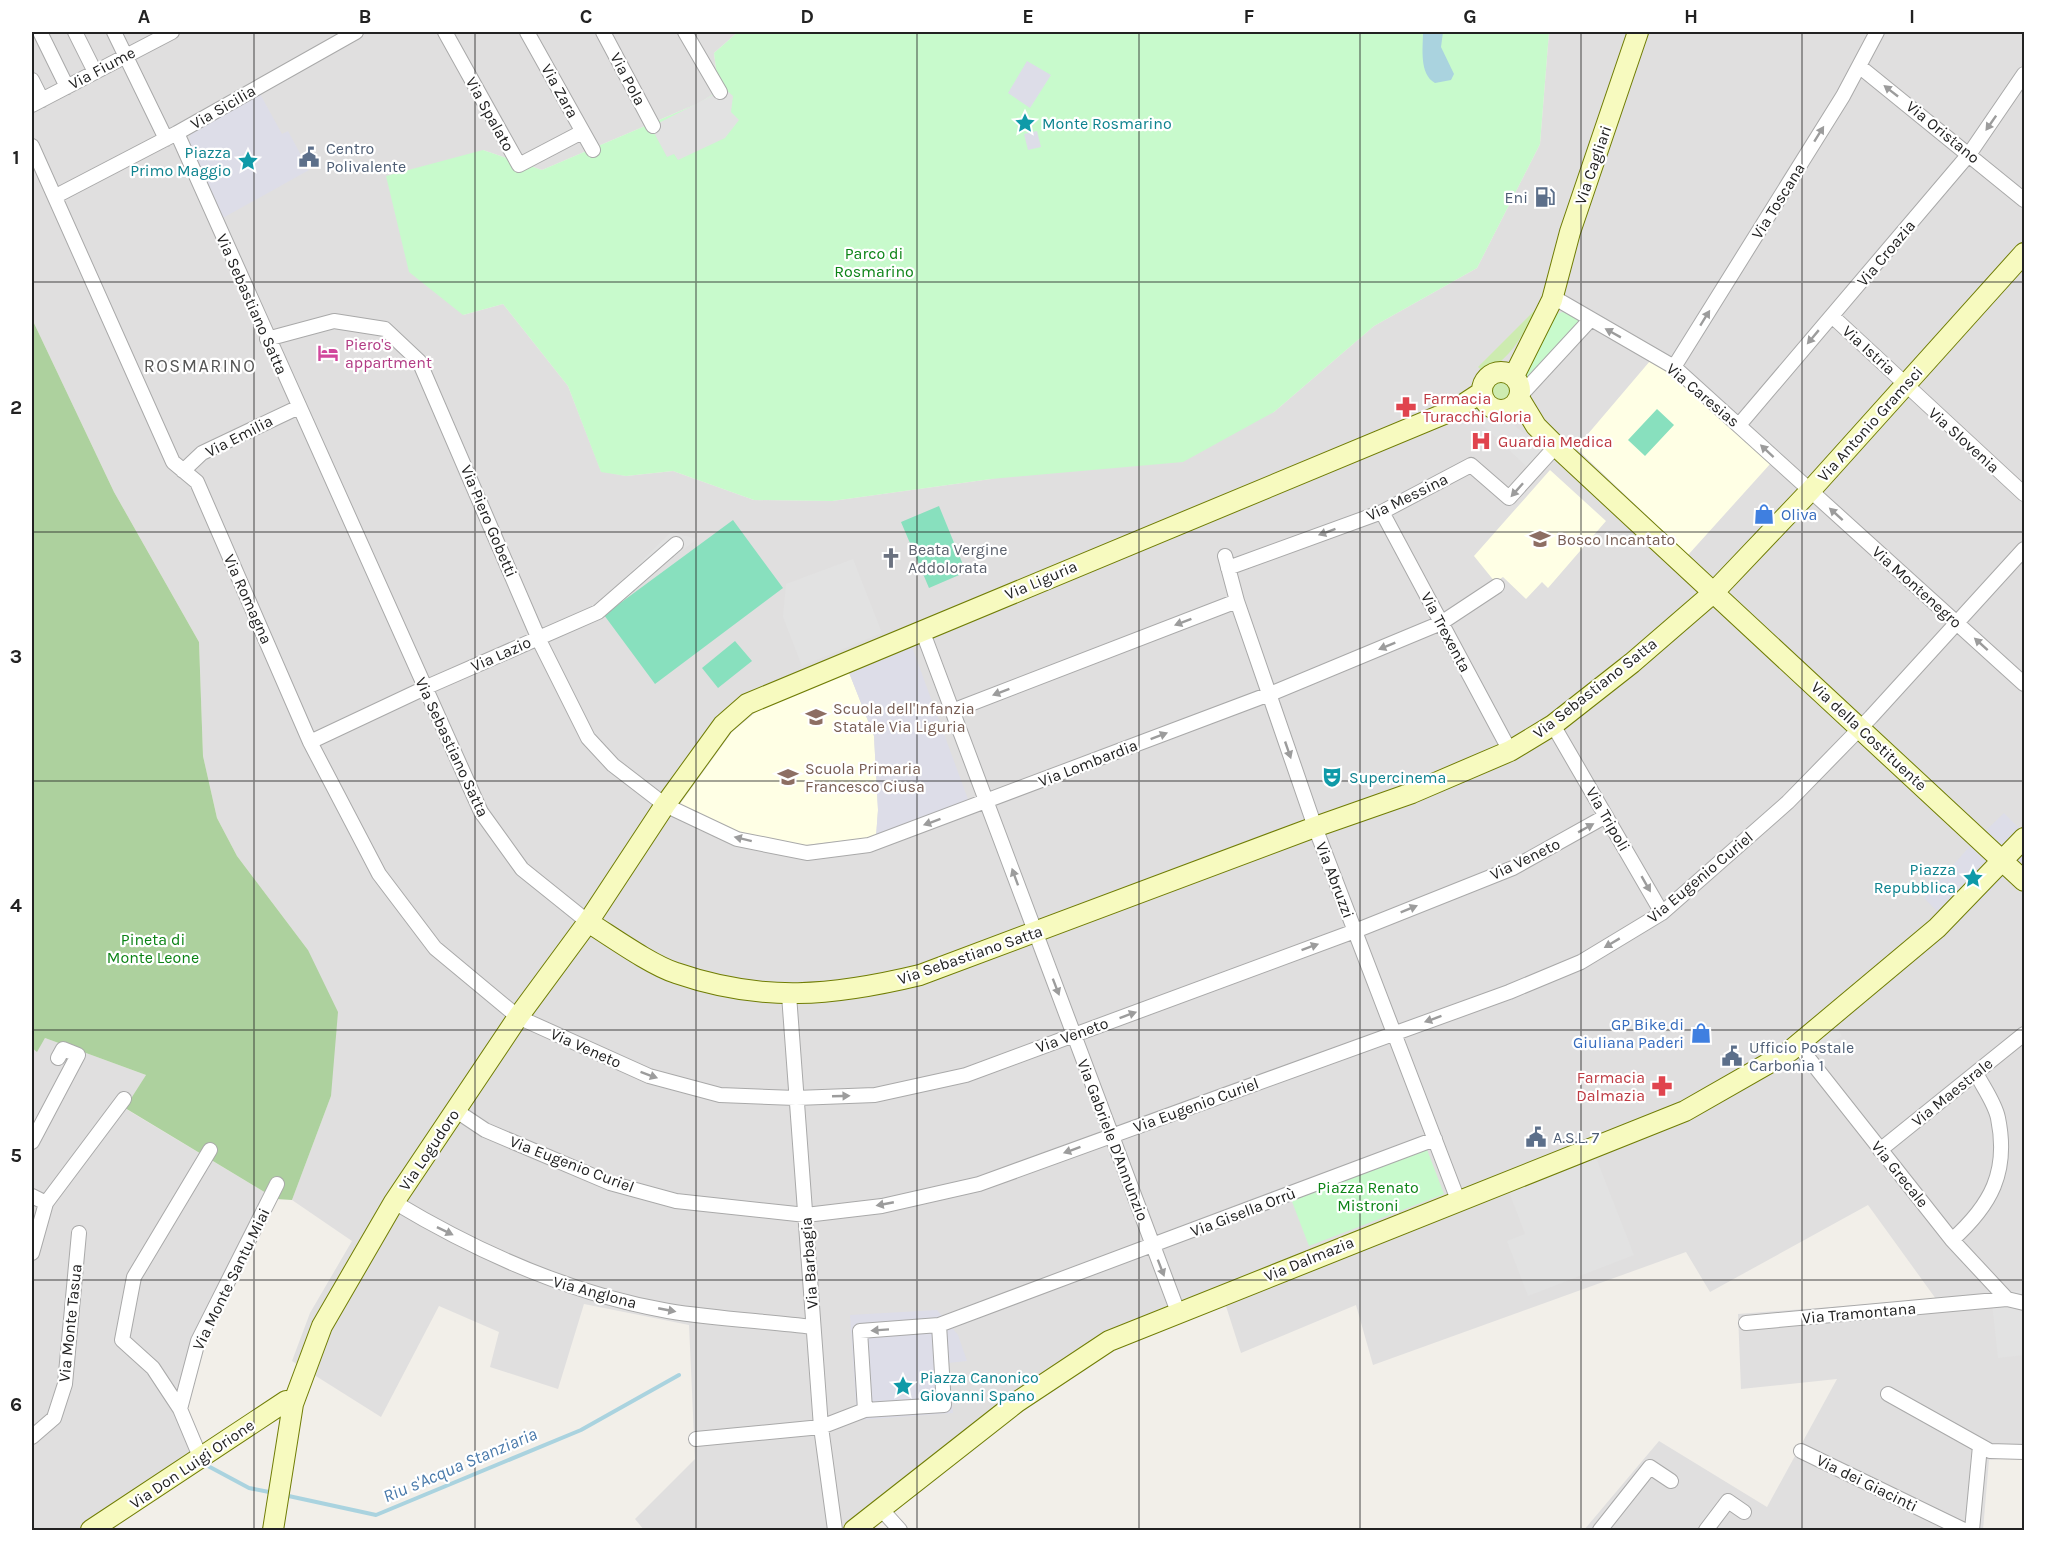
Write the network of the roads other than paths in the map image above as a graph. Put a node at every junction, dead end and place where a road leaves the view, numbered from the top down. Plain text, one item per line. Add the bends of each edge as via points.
1 (40, 32) edge
2 (75, 32) edge
3 (114, 32) edge
4 (356, 32) edge
5 (445, 32) edge
6 (527, 32) edge
7 (603, 32) edge
8 (685, 32) edge
9 (1638, 32) edge
10 (1877, 32) edge
11 (166, 33) edge
12 (126, 56) junction
13 (1859, 66) junction
14 (95, 72) junction
15 (2025, 74) edge
16 (32, 80) edge
17 (67, 87) junction
18 (720, 92) dead end
19 (37, 103) edge
20 (653, 126) dead end
21 (582, 132) junction
22 (172, 136) junction
23 (32, 146) edge
24 (593, 150) dead end
25 (1970, 153) junction
26 (56, 196) junction
27 (2025, 200) edge
28 (2025, 253) edge
29 (1551, 300) junction
30 (1832, 316) junction
31 (1590, 320) junction
32 (267, 339) junction
33 (1674, 368) junction
34 (1506, 374) junction
35 (1906, 384) junction
36 (1519, 397) junction
37 (1490, 402) junction
38 (298, 407) junction
39 (1739, 425) junction
40 (1536, 426) junction
41 (1556, 447) junction
42 (183, 471) junction
43 (1810, 491) junction
44 (2025, 494) edge
45 (1382, 512) junction
46 (676, 544) dead end
47 (2025, 549) edge
48 (1227, 562) joint
49 (1497, 586) dead end
50 (1713, 594) junction
51 (1237, 601) junction
52 (1957, 622) junction
53 (1441, 623) junction
54 (922, 630) junction
55 (538, 637) junction
56 (2025, 684) edge
57 (424, 688) junction
58 (1269, 694) junction
59 (952, 711) junction
60 (1553, 725) junction
61 (1860, 727) junction
62 (310, 742) junction
63 (1510, 751) junction
64 (986, 801) junction
65 (665, 805) junction
66 (1606, 816) junction
67 (1315, 826) junction
68 (2025, 838) edge
69 (2004, 860) junction
70 (2025, 881) edge
71 (1662, 913) junction
72 (588, 922) junction
73 (1354, 931) junction
74 (1035, 932) junction
75 (789, 995) junction
76 (518, 1017) junction
77 (1394, 1034) junction
78 (2025, 1034) edge
79 (1074, 1035) junction
80 (1798, 1045) junction
81 (58, 1058) dead end
82 (1976, 1073) junction
83 (796, 1098) junction
84 (124, 1099) dead end
85 (456, 1110) junction
86 (1112, 1136) junction
87 (1435, 1139) junction
88 (32, 1142) edge
89 (210, 1150) dead end
90 (1880, 1150) junction
91 (277, 1184) dead end
92 (32, 1196) edge
93 (1458, 1200) junction
94 (394, 1202) junction
95 (46, 1203) junction
96 (806, 1215) junction
97 (79, 1233) dead end
98 (1952, 1240) junction
99 (1153, 1246) junction
100 (32, 1253) edge
101 (2007, 1299) junction
102 (2024, 1302) edge
103 (1178, 1312) junction
104 (1746, 1323) dead end
105 (939, 1326) junction
106 (813, 1327) junction
107 (1888, 1394) dead end
108 (293, 1404) junction
109 (180, 1409) junction
110 (865, 1410) junction
111 (821, 1427) junction
112 (32, 1437) edge
113 (696, 1439) dead end
114 (1985, 1448) junction
115 (1801, 1450) dead end
116 (2025, 1452) edge
117 (201, 1459) junction
118 (1671, 1480) dead end
119 (882, 1510) junction
120 (1744, 1512) dead end
121 (91, 1530) edge
122 (273, 1530) edge
123 (835, 1530) edge
124 (854, 1530) edge
125 (900, 1530) edge
126 (1599, 1530) edge
127 (1706, 1530) edge
128 (1964, 1530) edge
129 (1972, 1530) edge

1 - 17 street
2 - 14 street
3 - 12 street, Via Sebastiano Satta
4 - 22 street, Via Sicilia
5 - 21 street, Via Spalato via 519,165
6 - 21 street, Via Zara
7 - 20 street, Via Pola
8 - 18 street
9 - 29 street, Via Cagliari
10 - 13 street, Via Toscana
11 - 12 street, Via Fiume
12 - 14 street, Via Fiume
12 - 22 street, Via Sebastiano Satta
25 -> 13 street, Via Oristano
33 -> 13 street, Via Toscana
14 - 17 street, Via Fiume
15 -> 25 street, Via Croazia
16 - 19 street
17 - 19 street, Via Fiume
21 - 24 street, Via Zara
22 - 26 street, Via Sicilia
22 - 32 street, Via Sebastiano Satta
23 - 26 street, Via Romagna
25 - 27 street, Via Oristano
25 - 30 street, Via Croazia
26 - 42 street, Via Romagna via 173,462
28 - 35 street, Via Antonio Gramsci
29 - 31 street, Via Caresias via 1560,300
29 - 34 street, Via Cagliari
30 - 35 street, Via Istria
30 -> 39 street, Via Croazia
33 -> 31 street, Via Caresias
31 - 36 street
32 - 38 street, Via Sebastiano Satta
32 - 55 street, Via Piero Gobetti via 334,321 385,329 418,361
33 - 39 street, Via Caresias
34 - 36 street via 1520,388
34 - 37 street via 1486,379
35 - 43 street, Via Antonio Gramsci
35 - 44 street, Via Slovenia
36 - 37 street via 1511,408
36 - 40 street
37 - 40 street
37 - 54 street, Via Liguria via 1456,409
38 - 42 street, Via Emilia via 202,453
38 - 57 street, Via Sebastiano Satta
43 -> 39 street, Via Caresias
40 - 41 street, Via della Costituente
41 -> 45 street, Via Messina via 1509,498 1471,465
41 - 50 street, Via della Costituente
42 - 62 street, Via Romagna via 197,482
43 - 50 street, Via Antonio Gramsci
52 -> 43 street, Via Montenegro
45 -> 48 street, Via Messina
45 - 53 street, Via Trexenta
46 - 55 street, Via Lazio via 598,612
47 - 52 street, Via Eugenio Curiel
48 - 51 street, Via Abruzzi
49 - 53 street, Via Lombardia
50 - 60 street, Via Sebastiano Satta
50 - 61 street, Via della Costituente
51 - 58 street, Via Abruzzi
51 -> 59 street
56 -> 52 street, Via Montenegro
52 - 61 street, Via Eugenio Curiel
53 -> 58 street, Via Lombardia
53 - 63 street, Via Trexenta
54 - 59 street, Via Gabriele D'Annunzio
54 - 65 street, Via Liguria via 747,704 723,725
55 - 57 street, Via Lazio
55 - 65 street, Via Piero Gobetti via 588,738 614,765
57 - 62 street, Via Lazio
57 - 72 street, Via Sebastiano Satta via 481,812 522,869
64 -> 58 street, Via Lombardia
58 -> 67 street, Via Abruzzi
59 - 64 street, Via Gabriele D'Annunzio
60 - 63 street, Via Sebastiano Satta
60 - 66 street, Via Tripoli
61 - 69 street, Via della Costituente
61 - 71 street, Via Eugenio Curiel via 1788,802
62 - 76 street, Via Romagna via 386,883 435,948
63 - 67 street, Via Sebastiano Satta via 1412,793
64 -> 65 street, Via Lombardia via 869,845 807,853 737,839
74 -> 64 street, Via Gabriele D'Annunzio
65 - 72 street, Via Logudoro
66 -> 71 street, Via Tripoli
73 -> 66 street, Via Veneto via 1513,868
67 - 73 street, Via Abruzzi
67 - 74 street, Via Sebastiano Satta
68 - 69 street
69 - 70 street, Via della Costituente
69 - 80 street via 1937,928
71 -> 77 street, Via Eugenio Curiel via 1581,962
72 - 75 street, Via Sebastiano Satta via 674,973 744,990
72 - 76 street, Via Logudoro
73 - 77 street, Via Abruzzi
79 -> 73 street, Via Veneto
74 - 75 street, Via Sebastiano Satta via 920,975 857,990
74 -> 79 street, Via Gabriele D'Annunzio
75 - 83 street, Via Barbagia
76 -> 83 street, Via Veneto via 649,1076 720,1095
76 - 85 street, Via Logudoro
77 - 86 street, Via Eugenio Curiel
77 - 87 street, Via Abruzzi
78 - 82 street, Via Maestrale
83 -> 79 street, Via Veneto via 875,1095 966,1075
79 - 86 street, Via Gabriele D'Annunzio
80 - 90 street, Via Grecale
80 - 93 street, Via Dalmazia via 1685,1111
81 - 88 street via 63,1049 78,1055
82 - 90 street, Via Maestrale
82 - 98 street via 1998,1117 2002,1161 1990,1198
83 - 96 street, Via Barbagia
84 - 95 street
85 - 94 street, Via Logudoro
85 - 96 street, Via Eugenio Curiel via 485,1130 610,1183 676,1201
86 -> 96 street, Via Eugenio Curiel via 979,1184 882,1206
86 - 99 street, Via Gabriele D'Annunzio
87 - 93 street, Via Abruzzi
87 - 99 street, Via Gisella Orrù
89 - 109 street via 134,1277 122,1340 153,1368
90 - 98 street, Via Grecale
91 - 109 street, Via Monte Santu Miai via 198,1341
92 - 95 street
93 - 103 street, Via Dalmazia
94 -> 106 street, Via Anglona via 437,1228 545,1278 667,1310
94 - 108 street, Via Logudoro via 322,1326
95 - 100 street
96 - 106 street, Via Barbagia
97 - 112 street, Via Monte Tasua via 65,1384 54,1418
98 - 101 street, Via Grecale
99 -> 103 street, Via Gabriele D'Annunzio
99 - 105 street, Via Gisella Orrù
101 - 102 street
101 - 104 street, Via Tramontana
103 - 119 street, Via Dalmazia via 1109,1341 1017,1402
105 -> 110 street via 860,1331
105 - 110 street via 944,1405
106 - 111 street, Via Barbagia
107 - 114 street
108 - 117 street, Via Don Luigi Orione via 286,1401
108 - 122 street, Via Logudoro
109 - 117 street
110 - 111 street
111 - 113 street
111 - 123 street, Via Barbagia
114 - 116 street
114 - 129 street
115 - 128 street, Via dei Giacinti
117 - 121 street, Via Don Luigi Orione
118 - 126 street via 1650,1467
119 - 124 street, Via Dalmazia
119 - 125 street
120 - 127 street via 1728,1501

